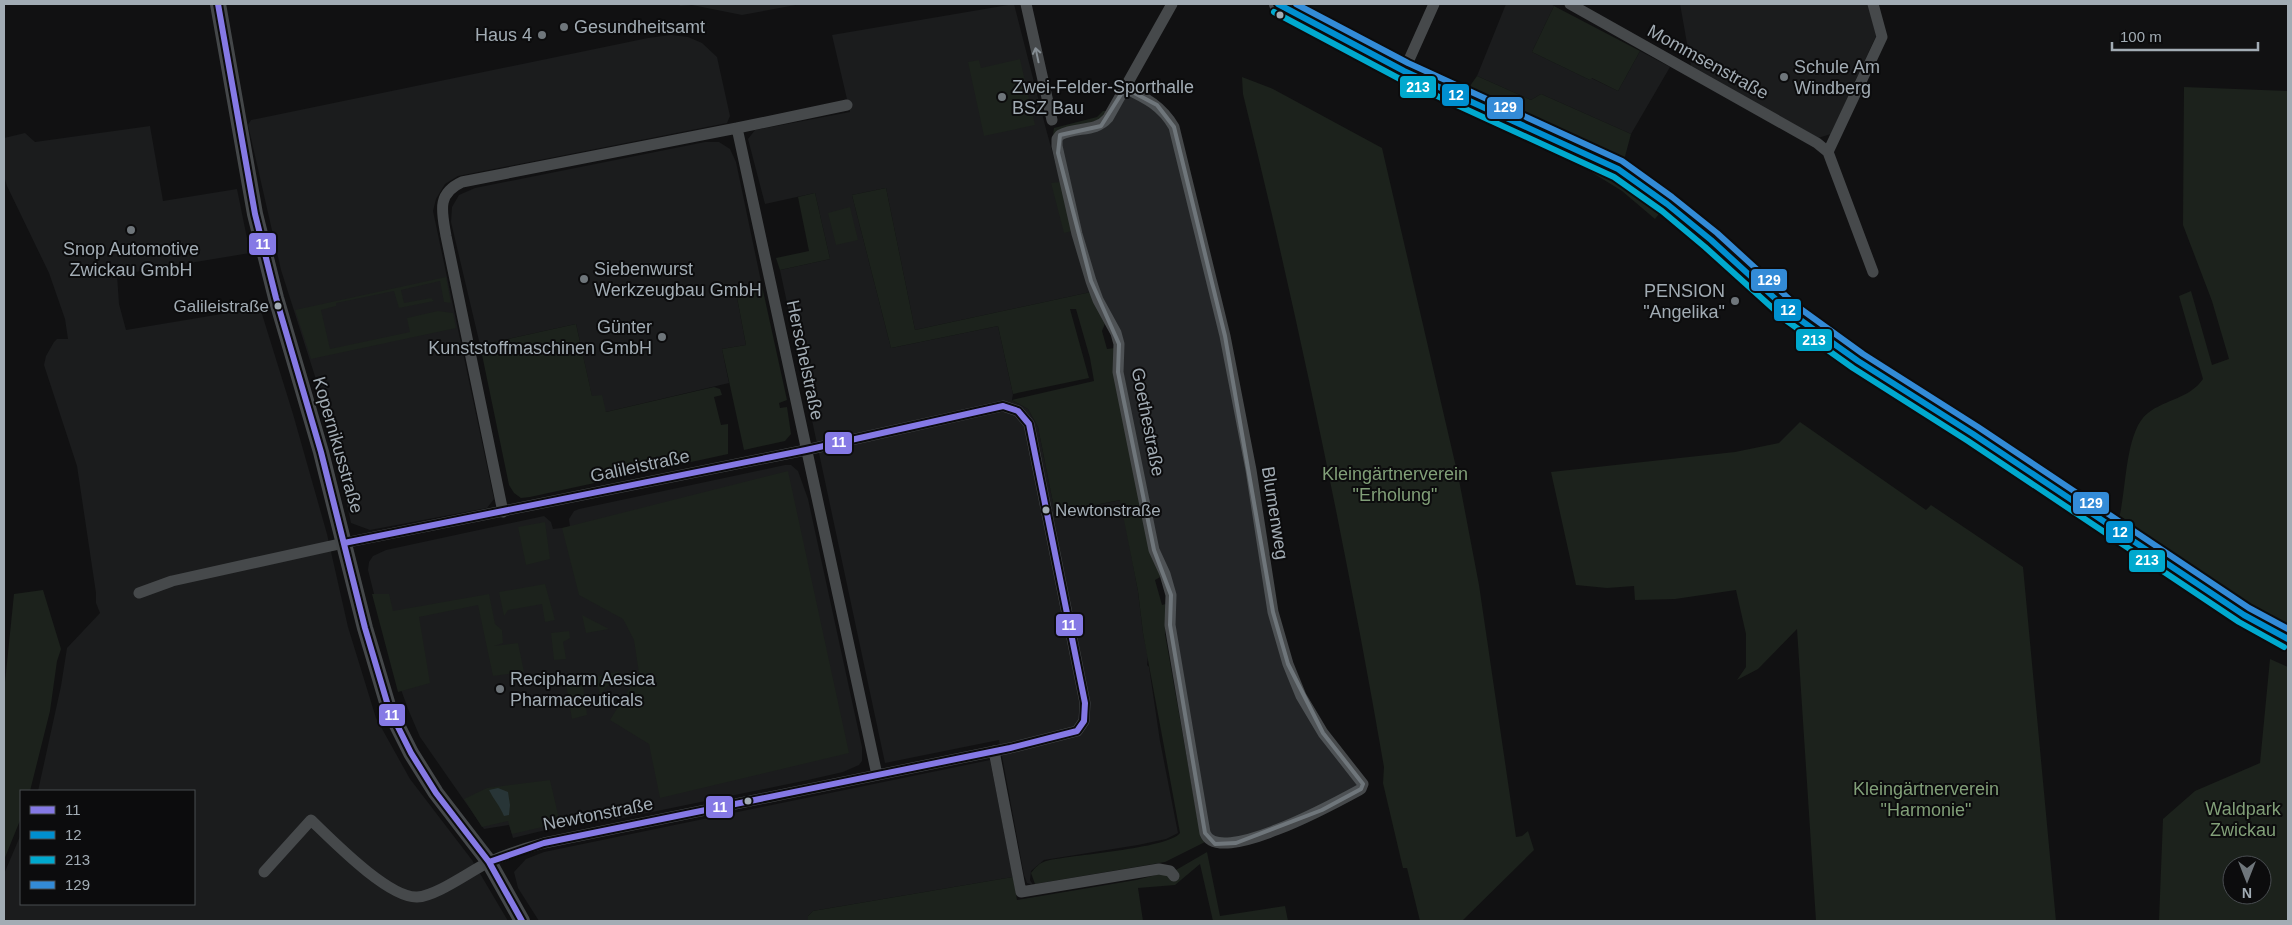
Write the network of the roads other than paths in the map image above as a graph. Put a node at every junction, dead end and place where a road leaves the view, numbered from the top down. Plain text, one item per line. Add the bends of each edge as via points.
1 (218, 4) edge
2 (1026, 4) edge
3 (1172, 4) edge
4 (1278, 4) edge
5 (1434, 4) edge
6 (1570, 4) edge
7 (1873, 4) edge
8 (1404, 71) junction
9 (1125, 88) junction
10 (847, 105) dead end
11 (1052, 120) dead end
12 (737, 128) junction
13 (1828, 152) junction
14 (1873, 272) dead end
15 (1003, 406) joint
16 (806, 450) junction
17 (503, 512) junction
18 (344, 543) junction
19 (139, 593) dead end
20 (2288, 639) edge
21 (994, 751) junction
22 (877, 775) junction
23 (1210, 841) joint
24 (489, 862) junction
25 (264, 872) dead end
26 (1174, 876) dead end
27 (522, 921) edge

1 - 18 street, Kopernikusstraße via 255,214
11 -> 2 street
3 - 9 street, Goethestraße
4 - 8 main road
5 - 8 street
6 - 13 street, Mommsenstraße via 1818,143
7 - 13 street via 1882,37
8 - 20 main road via 1618,169 1668,204 1792,314 1858,361 2244,615
9 - 23 street, Goethestraße via 1101,126 1064,133 1057,139 1056,146 1085,260 1098,300 1119,344 1118,372 1154,550 1171,595 1171,634 1205,833
9 - 23 street, Blumenweg via 1157,105 1174,127 1231,363 1273,612 1285,656 1301,696 1323,733 1363,784 1361,789 1322,810 1258,837 1236,843 1215,844
10 - 12 street
12 - 16 street, Herschelstraße
12 - 17 street via 462,182 445,194 442,212 446,236
13 - 14 street
15 - 16 street, Galileistraße
15 - 21 street, Newtonstraße via 1018,411 1029,424 1085,703 1084,721 1077,731
16 - 17 street, Galileistraße
16 - 22 street, Herschelstraße
17 - 18 street, Galileistraße
18 - 19 street, Galileistraße via 182,579
18 - 24 street, Kopernikusstraße via 389,709 436,793
21 - 22 street, Newtonstraße
21 - 26 street via 1021,892 1159,869 1170,871
22 - 24 street, Newtonstraße via 544,843
24 - 25 street, Newtonstraße via 429,894 405,896 370,874 310,820
24 - 27 street, Kopernikusstraße

